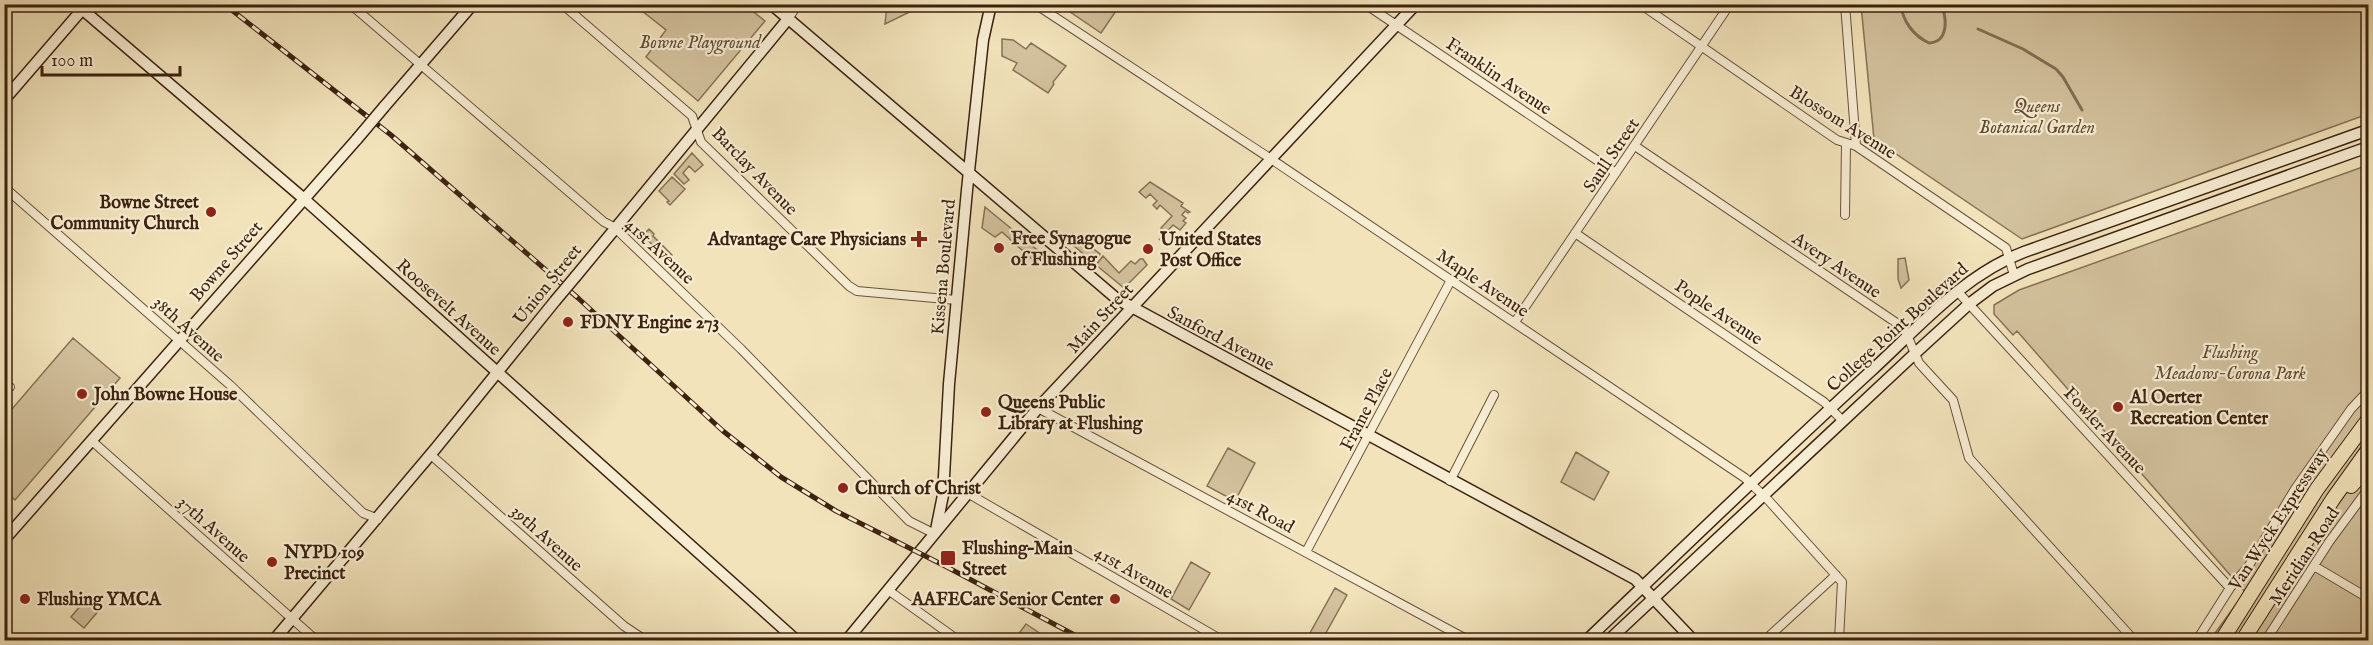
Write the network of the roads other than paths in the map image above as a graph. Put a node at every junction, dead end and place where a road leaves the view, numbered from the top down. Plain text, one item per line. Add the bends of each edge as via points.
1 (350, 4) edge
2 (473, 4) edge
3 (562, 4) edge
4 (771, 4) edge
5 (798, 4) edge
6 (991, 4) edge
7 (1035, 4) edge
8 (1365, 4) edge
9 (1416, 4) edge
10 (1640, 4) edge
11 (1731, 4) edge
12 (1845, 4) edge
13 (81, 6) edge
14 (788, 19) junction
15 (1396, 25) junction
16 (1702, 47) junction
17 (420, 65) junction
18 (4, 100) edge
19 (696, 128) junction
20 (2368, 130) edge
21 (1846, 143) junction
22 (1635, 146) junction
23 (1856, 146) junction
24 (2368, 147) edge
25 (1271, 159) junction
26 (1616, 173) junction
27 (969, 174) junction
28 (4, 187) edge
29 (303, 198) junction
30 (1845, 215) dead end
31 (614, 227) junction
32 (1575, 233) junction
33 (2009, 257) junction
34 (2014, 275) junction
35 (1451, 280) junction
36 (1958, 292) junction
37 (957, 300) junction
38 (1969, 304) junction
39 (1132, 308) junction
40 (1515, 322) junction
41 (1908, 337) junction
42 (180, 340) junction
43 (1915, 354) junction
44 (496, 372) junction
45 (2368, 391) edge
46 (1494, 395) dead end
47 (1038, 408) junction
48 (1830, 408) junction
49 (2368, 420) edge
50 (1843, 421) junction
51 (1369, 437) junction
52 (92, 441) junction
53 (2368, 450) edge
54 (431, 455) junction
55 (2368, 467) edge
56 (1450, 481) junction
57 (1751, 483) junction
58 (2368, 489) edge
59 (969, 494) junction
60 (1762, 495) junction
61 (378, 519) junction
62 (2316, 526) junction
63 (935, 534) junction
64 (4, 540) edge
65 (1306, 552) junction
66 (2314, 566) junction
67 (1836, 575) junction
68 (1643, 587) junction
69 (2230, 588) junction
70 (888, 590) junction
71 (1654, 597) junction
72 (2368, 598) edge
73 (292, 620) junction
74 (642, 639) edge
75 (274, 640) edge
76 (316, 640) edge
77 (796, 640) edge
78 (847, 640) edge
79 (958, 640) edge
80 (1222, 640) edge
81 (1468, 640) edge
82 (1587, 640) edge
83 (1609, 640) edge
84 (1693, 640) edge
85 (1765, 640) edge
86 (1839, 640) edge
87 (2134, 640) edge
88 (2197, 640) edge
89 (2222, 640) edge
90 (2243, 640) edge
91 (2266, 640) edge

1 - 17 street, 41st Avenue
2 - 17 street, Bowne Street
3 - 19 street, Barclay Avenue via 692,116
4 - 14 street, Sanford Avenue
5 - 14 street, Union Street
6 - 27 street, Kissena Boulevard via 983,40
7 - 25 street, Maple Avenue
8 - 15 street, Franklin Avenue
9 - 15 street, Main Street
10 - 16 street, Blossom Avenue
11 - 16 street, Saull Street
12 - 23 street
13 - 18 street
13 - 29 street, Roosevelt Avenue
14 - 19 street, Union Street
14 - 27 street, Sanford Avenue
15 - 25 street, Main Street
15 - 26 street, Franklin Avenue
16 - 21 street, Blossom Avenue
16 - 22 street, Saull Street
17 - 29 street, Bowne Street, bridge
17 - 31 street, 41st Avenue
19 - 31 street, Union Street
19 - 37 street, Barclay Avenue via 701,142 849,286 857,291
20 - 33 street, College Point Boulevard
21 - 23 street, Blossom Avenue
21 - 30 street
22 - 26 street, Saull Street
22 - 41 street, Avery Avenue via 1904,328
23 - 33 street, Blossom Avenue via 2006,248
24 - 34 street, College Point Boulevard
25 - 35 street, Maple Avenue
25 - 39 street, Main Street
26 - 32 street, Saull Street
27 - 37 street, Kissena Boulevard
27 - 39 street, Sanford Avenue
28 - 42 street, 38th Avenue
29 - 42 street, Bowne Street
29 - 44 street, Roosevelt Avenue
31 - 44 street, Union Street, bridge
31 - 63 street, 41st Avenue via 741,349 909,521
32 - 40 street, Saull Street
32 - 48 street, Pople Avenue
33 - 34 street, Blossom Avenue
33 - 36 street, College Point Boulevard
34 - 38 street, College Point Boulevard
35 - 40 street, Maple Avenue
35 - 51 street, Frame Place
36 - 38 street, Fowler Avenue
36 - 41 street, College Point Boulevard
37 - 63 street, Kissena Boulevard via 943,495
38 - 43 street, College Point Boulevard
38 - 69 street, Fowler Avenue
39 - 47 street, Main Street
39 - 51 street, Sanford Avenue
40 - 57 street, Maple Avenue
41 - 43 street, Avery Avenue
41 - 48 street, College Point Boulevard
42 - 52 street, Bowne Street
42 - 61 street, 38th Avenue via 363,513
43 - 50 street, College Point Boulevard
43 - 87 street, Avery Avenue via 1953,400 1969,458
44 - 54 street, Union Street
44 - 77 street, Roosevelt Avenue
45 - 69 street via 2328,441 2248,567
46 - 56 street
47 - 59 street, Main Street
47 - 65 street, 41st Road
48 - 50 street, Pople Avenue
48 - 57 street, College Point Boulevard
49 - 89 highway, Van Wyck Expressway via 2317,489
50 - 60 street, College Point Boulevard
51 - 56 street, Sanford Avenue
51 - 65 street, Frame Place
52 - 64 street, Bowne Street
52 - 73 street, 37th Avenue
53 - 62 highway, Van Wyck Expressway
54 - 61 street, Union Street
54 - 74 street, 39th Avenue
55 - 62 highway
56 - 68 street, Sanford Avenue via 1631,576
57 - 60 street, Maple Avenue
57 - 68 street, College Point Boulevard
58 - 66 street, Meridian Road
59 - 63 street, Main Street
59 - 80 street, 41st Avenue
60 - 67 street, Maple Avenue
60 - 71 street, College Point Boulevard
61 - 73 street, Union Street
62 - 90 highway, Van Wyck Expressway
63 - 70 street, Main Street
65 - 81 street, 41st Road
66 - 72 street
66 - 91 street, Meridian Road
67 - 85 street
67 - 86 street via 1842,582
68 - 71 street, Sanford Avenue
68 - 82 street, College Point Boulevard
69 - 88 street
70 - 78 street, Main Street
70 - 79 street
71 - 83 street, College Point Boulevard
71 - 84 street, Sanford Avenue
73 - 75 street, Union Street
73 - 76 street, 37th Avenue

